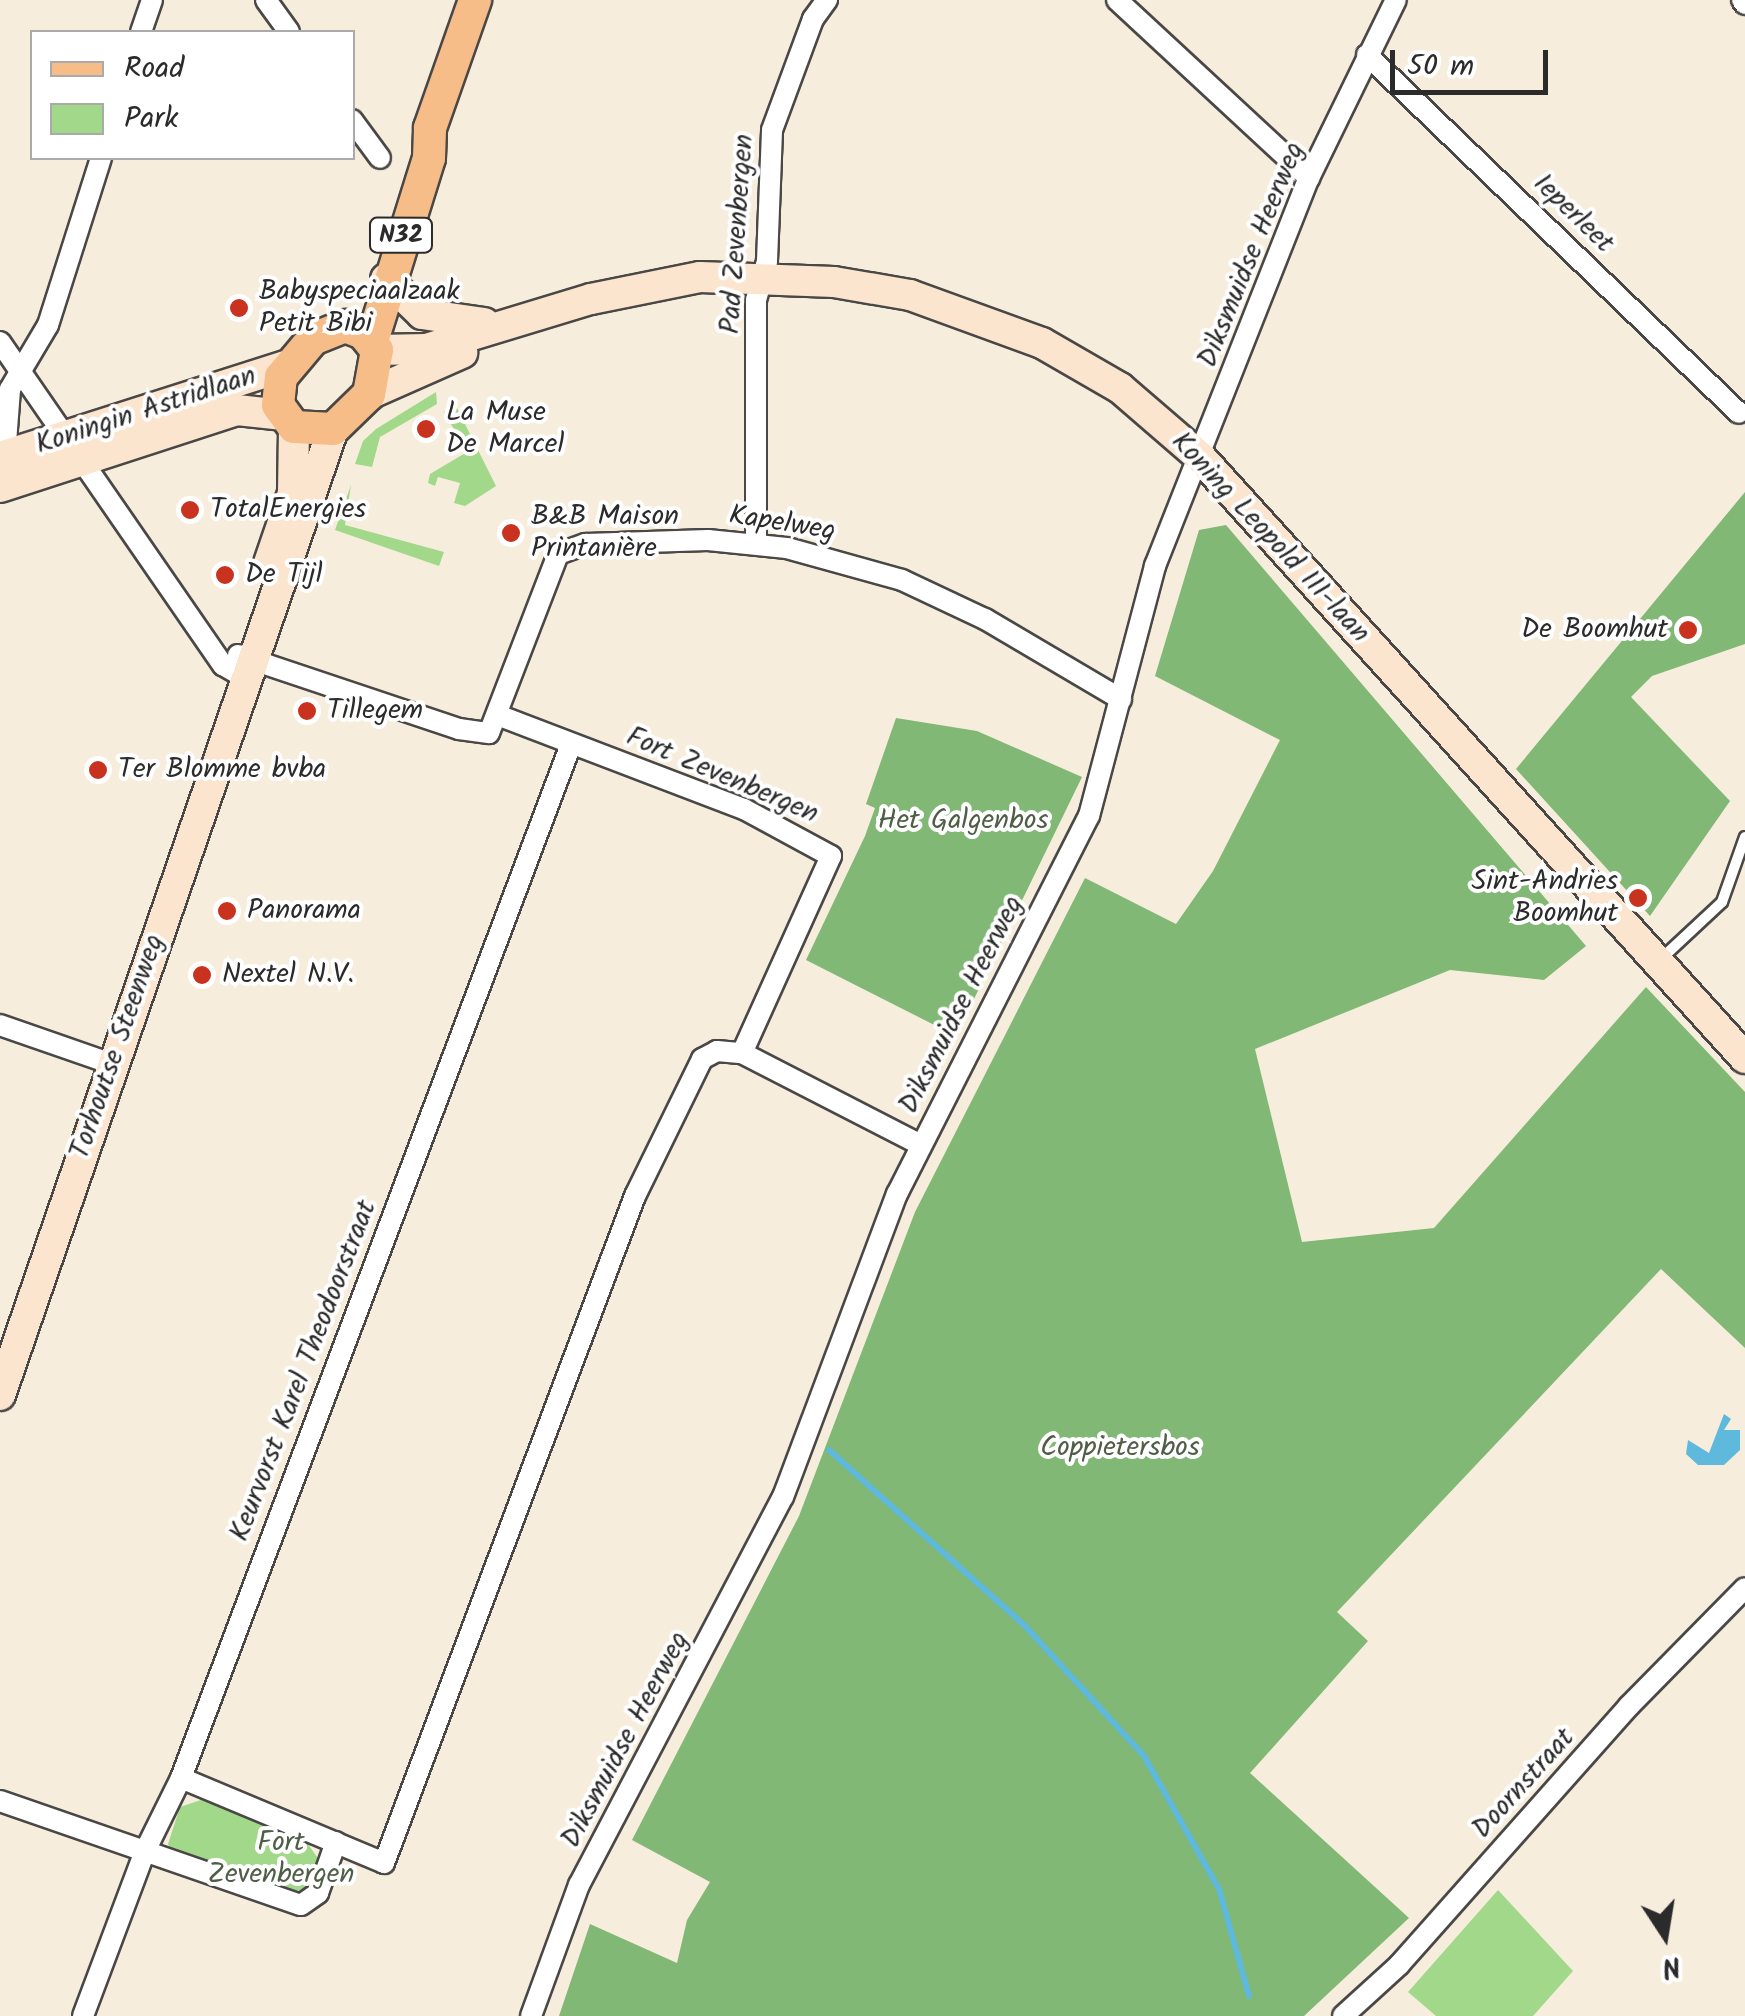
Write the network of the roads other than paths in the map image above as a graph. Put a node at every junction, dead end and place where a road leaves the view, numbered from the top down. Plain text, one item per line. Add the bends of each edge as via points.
1 (152, 0) edge
2 (266, 0) edge
3 (475, 0) edge
4 (827, 0) edge
5 (1117, 0) edge
6 (1396, 0) edge
7 (142, 30) edge
8 (288, 30) edge
9 (1367, 55) junction
10 (355, 124) edge
11 (430, 128) junction
12 (380, 158) dead end
13 (101, 160) edge
14 (1309, 178) junction
15 (761, 277) junction
16 (386, 279) junction
17 (536, 317) junction
18 (502, 324) junction
19 (365, 339) junction
20 (0, 342) edge
21 (291, 364) junction
22 (18, 371) junction
23 (369, 394) junction
24 (1740, 413) dead end
25 (288, 421) junction
26 (333, 430) junction
27 (73, 448) junction
28 (3, 451) edge
29 (1202, 458) junction
30 (0, 487) edge
31 (756, 544) junction
32 (243, 674) junction
33 (1121, 699) junction
34 (500, 716) junction
35 (571, 744) junction
36 (1745, 837) edge
37 (1658, 962) junction
38 (0, 1024) edge
39 (742, 1052) junction
40 (1745, 1058) edge
41 (112, 1064) junction
42 (921, 1145) junction
43 (0, 1395) edge
44 (1745, 1588) edge
45 (181, 1778) junction
46 (0, 1801) edge
47 (336, 1842) junction
48 (145, 1850) junction
49 (83, 2016) edge
50 (531, 2016) edge
51 (1343, 2016) edge

1 - 7 street
2 - 8 street
3 - 11 main road, N32
4 - 15 street, Pad Zevenbergen via 812,19 772,130 768,261
5 - 14 street
6 - 9 street, Diksmuidse Heerweg
9 - 14 street, Diksmuidse Heerweg
9 - 24 street, Ieperleet
10 - 12 street
11 - 16 main road, N32 via 429,158
11 - 19 main road, N32 via 411,152
13 - 22 street via 48,326
14 - 29 street, Diksmuidse Heerweg
15 - 17 street, Koning Leopold III-laan via 646,285
15 - 29 street, Koning Leopold III-laan via 910,294 976,316 1120,388
15 - 31 street, Pad Zevenbergen
16 - 18 street via 422,314 444,322
16 - 19 main road, N32
17 - 18 street, Koning Leopold III-laan
17 - 23 street, Koning Leopold III-laan
18 - 19 street, Koning Leopold III-laan via 426,349
19 - 21 main road via 313,339
19 - 23 main road, N32
20 - 22 street
21 - 25 main road via 278,391
21 - 27 street, Koningin Astridlaan
22 - 27 street
22 - 28 street
23 - 26 main road
25 - 26 main road
25 - 27 street, Koningin Astridlaan via 237,410
25 - 32 street, Torhoutse Steenweg via 293,494
26 - 32 street, Torhoutse Steenweg
27 - 28 street, Koningin Astridlaan
27 - 30 street, Koningin Astridlaan
27 - 32 street
29 - 33 street, Diksmuidse Heerweg via 1155,566
29 - 37 street, Koning Leopold III-laan
31 - 33 street, Kapelweg via 853,563 946,598
31 - 34 street, Kapelweg via 659,540 586,544 558,554
32 - 34 street via 472,733 489,733
32 - 41 street, Torhoutse Steenweg
33 - 42 street, Diksmuidse Heerweg via 1088,818
34 - 35 street, Fort Zevenbergen
35 - 39 street, Fort Zevenbergen via 744,810 831,856
35 - 45 street, Keurvorst Karel Theodoorstraat
36 - 37 lane via 1722,902
37 - 40 street, Koning Leopold III-laan
38 - 41 street
39 - 42 street
39 - 47 street via 718,1050 702,1059 657,1143 384,1863 354,1856
41 - 43 street, Torhoutse Steenweg
42 - 50 street, Diksmuidse Heerweg via 871,1258 784,1497 580,1886
44 - 51 street, Doornstraat via 1399,1965
45 - 47 street
45 - 48 street, Keurvorst Karel Theodoorstraat
46 - 48 street
47 - 48 street via 318,1894 300,1905
48 - 49 street, Keurvorst Karel Theodoorstraat

